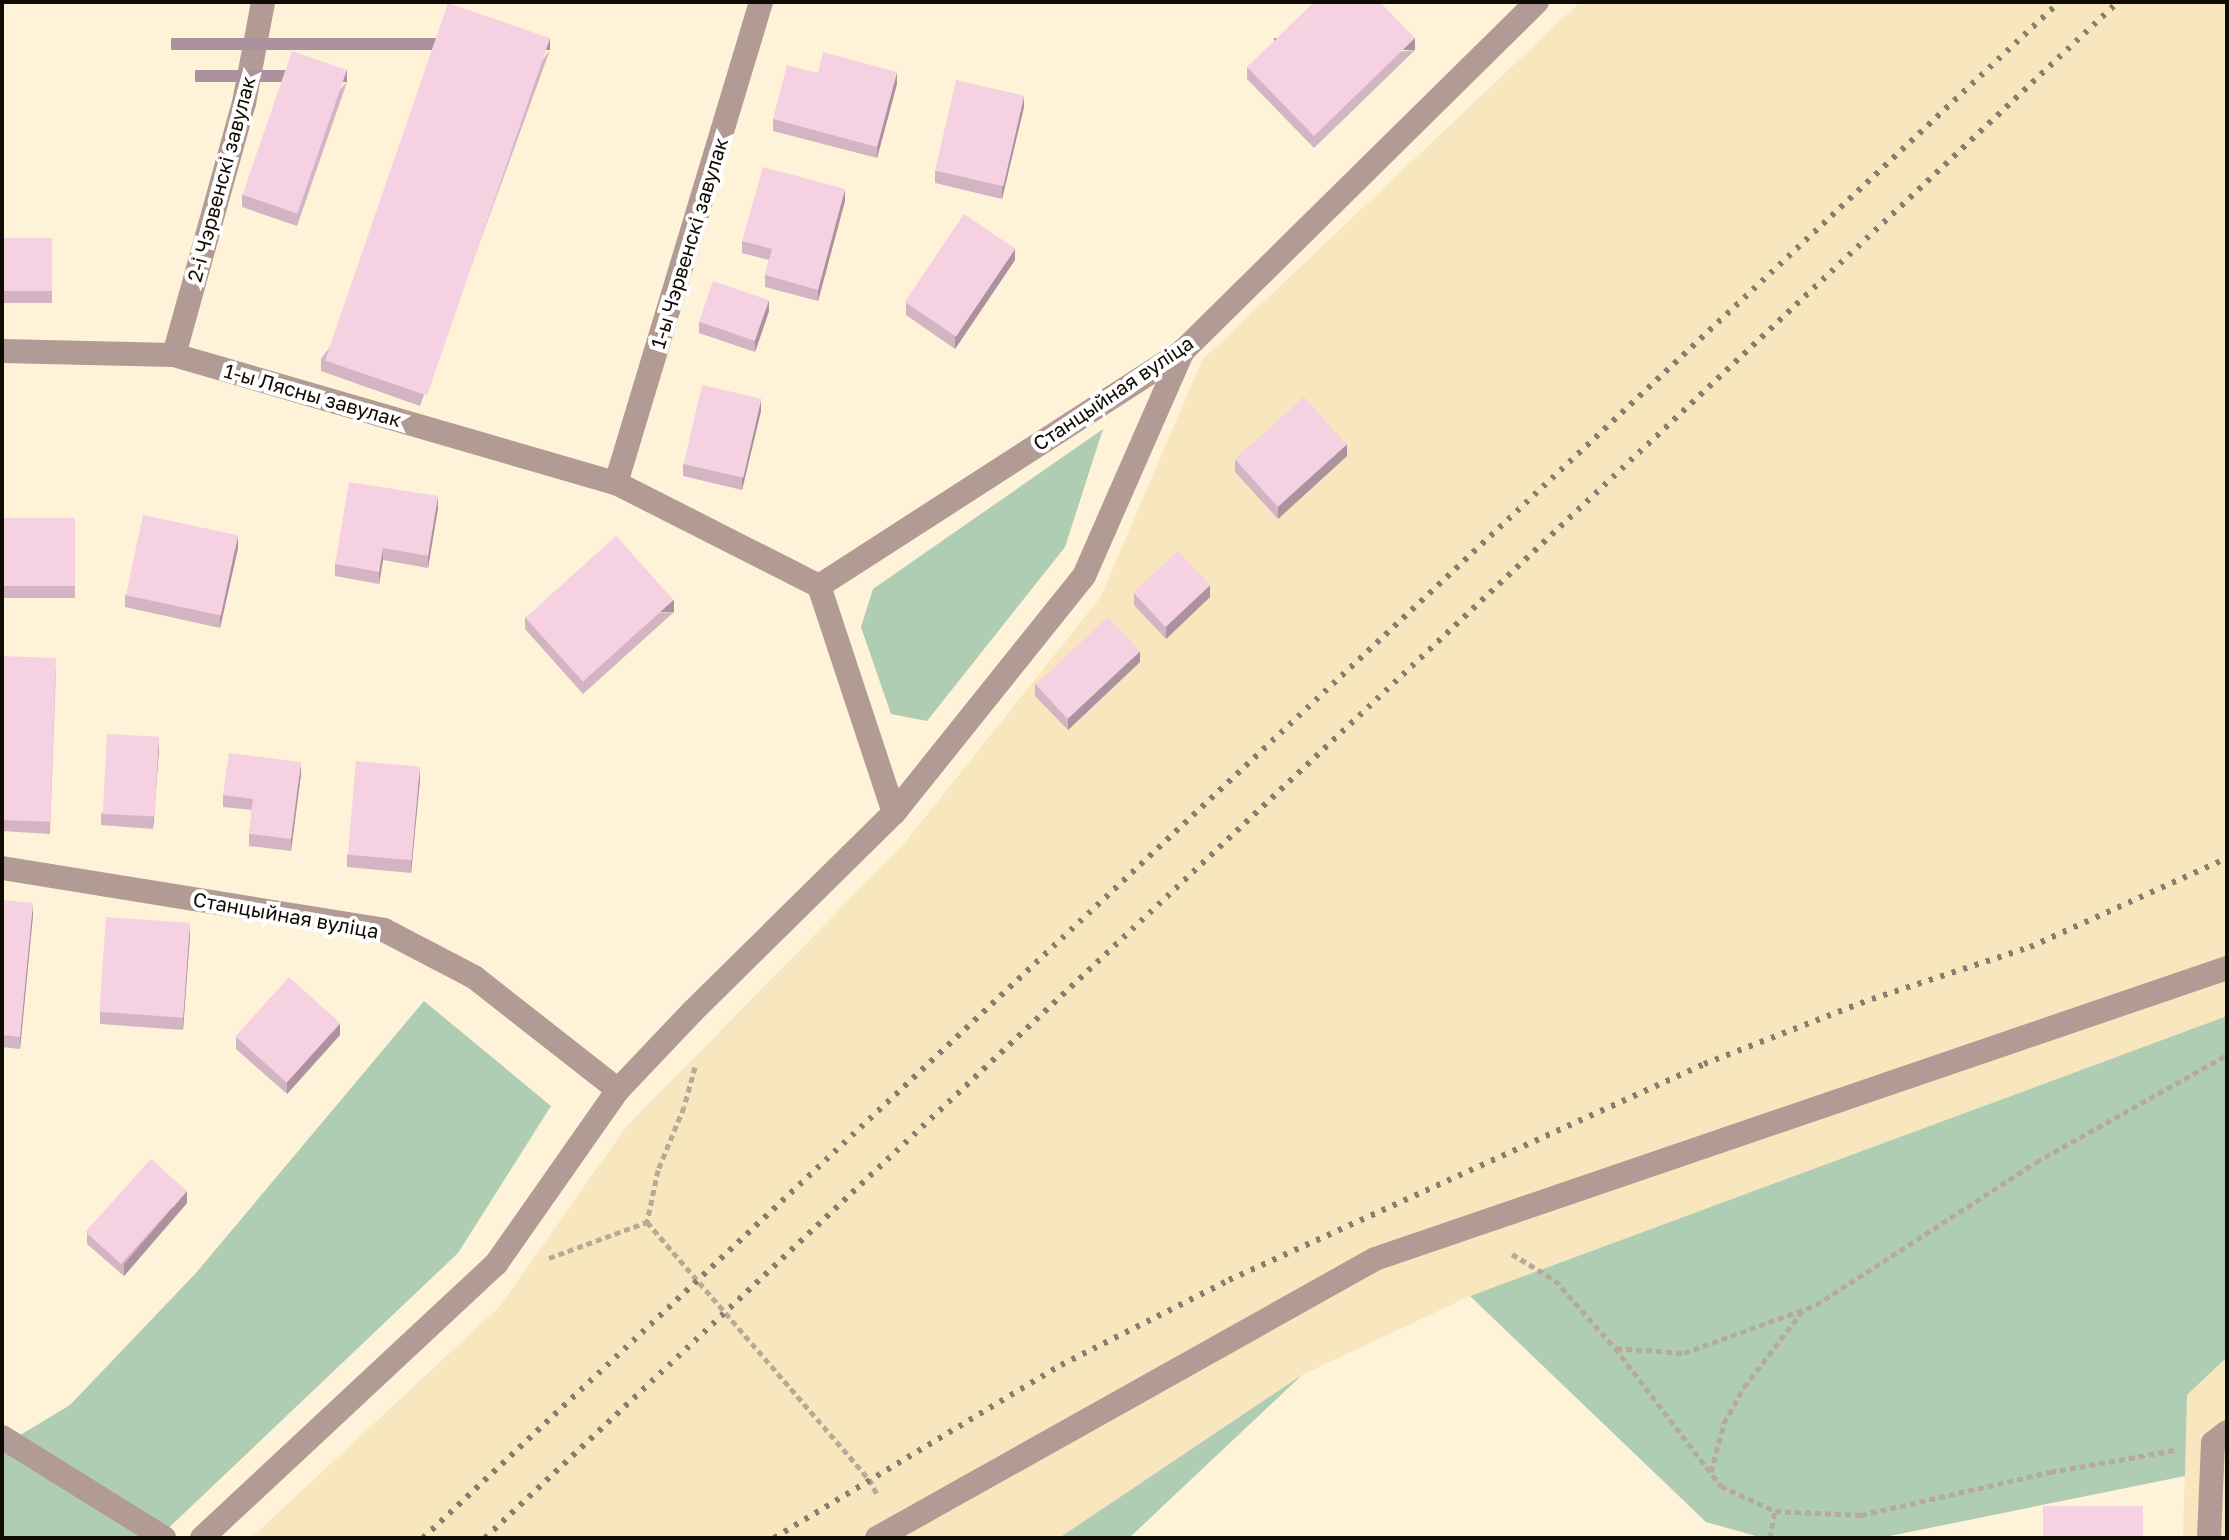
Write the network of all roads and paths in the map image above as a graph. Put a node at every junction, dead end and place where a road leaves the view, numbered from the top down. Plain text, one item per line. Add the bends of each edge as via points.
1 (263, 2) edge
2 (761, 2) edge
3 (1537, 2) edge
4 (2, 351) edge
5 (1183, 351) junction
6 (174, 355) junction
7 (616, 483) junction
8 (819, 586) junction
9 (894, 813) junction
10 (2, 868) edge
11 (2227, 968) edge
12 (693, 1011) junction
13 (2227, 1055) edge
14 (618, 1090) junction
15 (647, 1222) junction
16 (1470, 1228) junction
17 (496, 1264) junction
18 (1804, 1309) junction
19 (1615, 1348) junction
20 (2, 1437) edge
21 (2222, 1440) edge
22 (1710, 1473) junction
23 (1775, 1511) junction
24 (885, 1533) edge
25 (164, 1538) edge
26 (202, 1538) edge
27 (1770, 1538) edge
28 (2209, 1538) edge

1 - 6 street, 2-і Чэрвенскі завулак via 244,103
2 - 7 street, 1-ы Чэрвенскі завулак
3 - 5 street, Станцыйная вуліца
4 - 6 street, 1-ы Лясны завулак
5 - 8 street, Станцыйная вуліца
5 - 9 street via 1084,576
6 - 7 street, 1-ы Лясны завулак
7 - 8 street
8 - 9 street
9 - 12 street
10 - 14 street, Станцыйная вуліца via 384,930 474,977
11 - 16 street
12 - 14 street
12 - 15 path via 699,1051 684,1107 658,1170
13 - 18 path via 2036,1162
14 - 17 street
15 - 17 path via 559,1256
15 - 24 path via 869,1479
16 - 19 path via 1555,1280
16 - 24 street via 1375,1259
17 - 26 street
18 - 19 path via 1684,1353
18 - 22 path via 1744,1387 1724,1423
19 - 22 path
20 - 25 street
21 - 23 path via 1861,1515
21 - 28 street
22 - 23 path via 1721,1486
23 - 27 path

